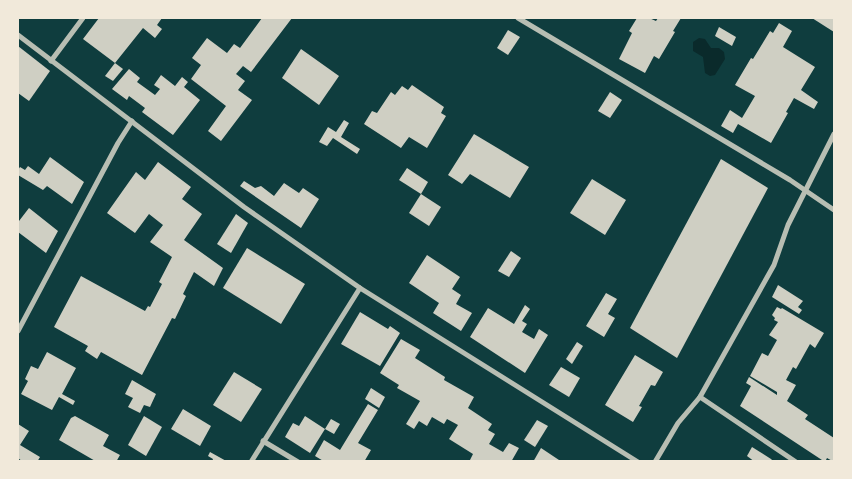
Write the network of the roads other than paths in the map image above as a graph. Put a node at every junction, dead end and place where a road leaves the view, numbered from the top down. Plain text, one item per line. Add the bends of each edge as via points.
1 (83, 18) edge
2 (518, 18) edge
3 (18, 35) edge
4 (51, 61) junction
5 (132, 122) junction
6 (834, 134) edge
7 (804, 190) junction
8 (834, 210) edge
9 (360, 288) junction
10 (18, 331) edge
11 (700, 397) junction
12 (264, 441) junction
13 (251, 462) edge
14 (298, 462) edge
15 (638, 462) edge
16 (655, 462) edge
17 (796, 462) edge

1 - 4 street
2 - 7 street
3 - 4 street
4 - 5 street
5 - 9 street via 244,207
5 - 10 street
6 - 7 street
7 - 8 street
7 - 11 street via 774,265
9 - 12 street
9 - 15 street
11 - 16 street via 678,423
11 - 17 street
12 - 13 street
12 - 14 street

